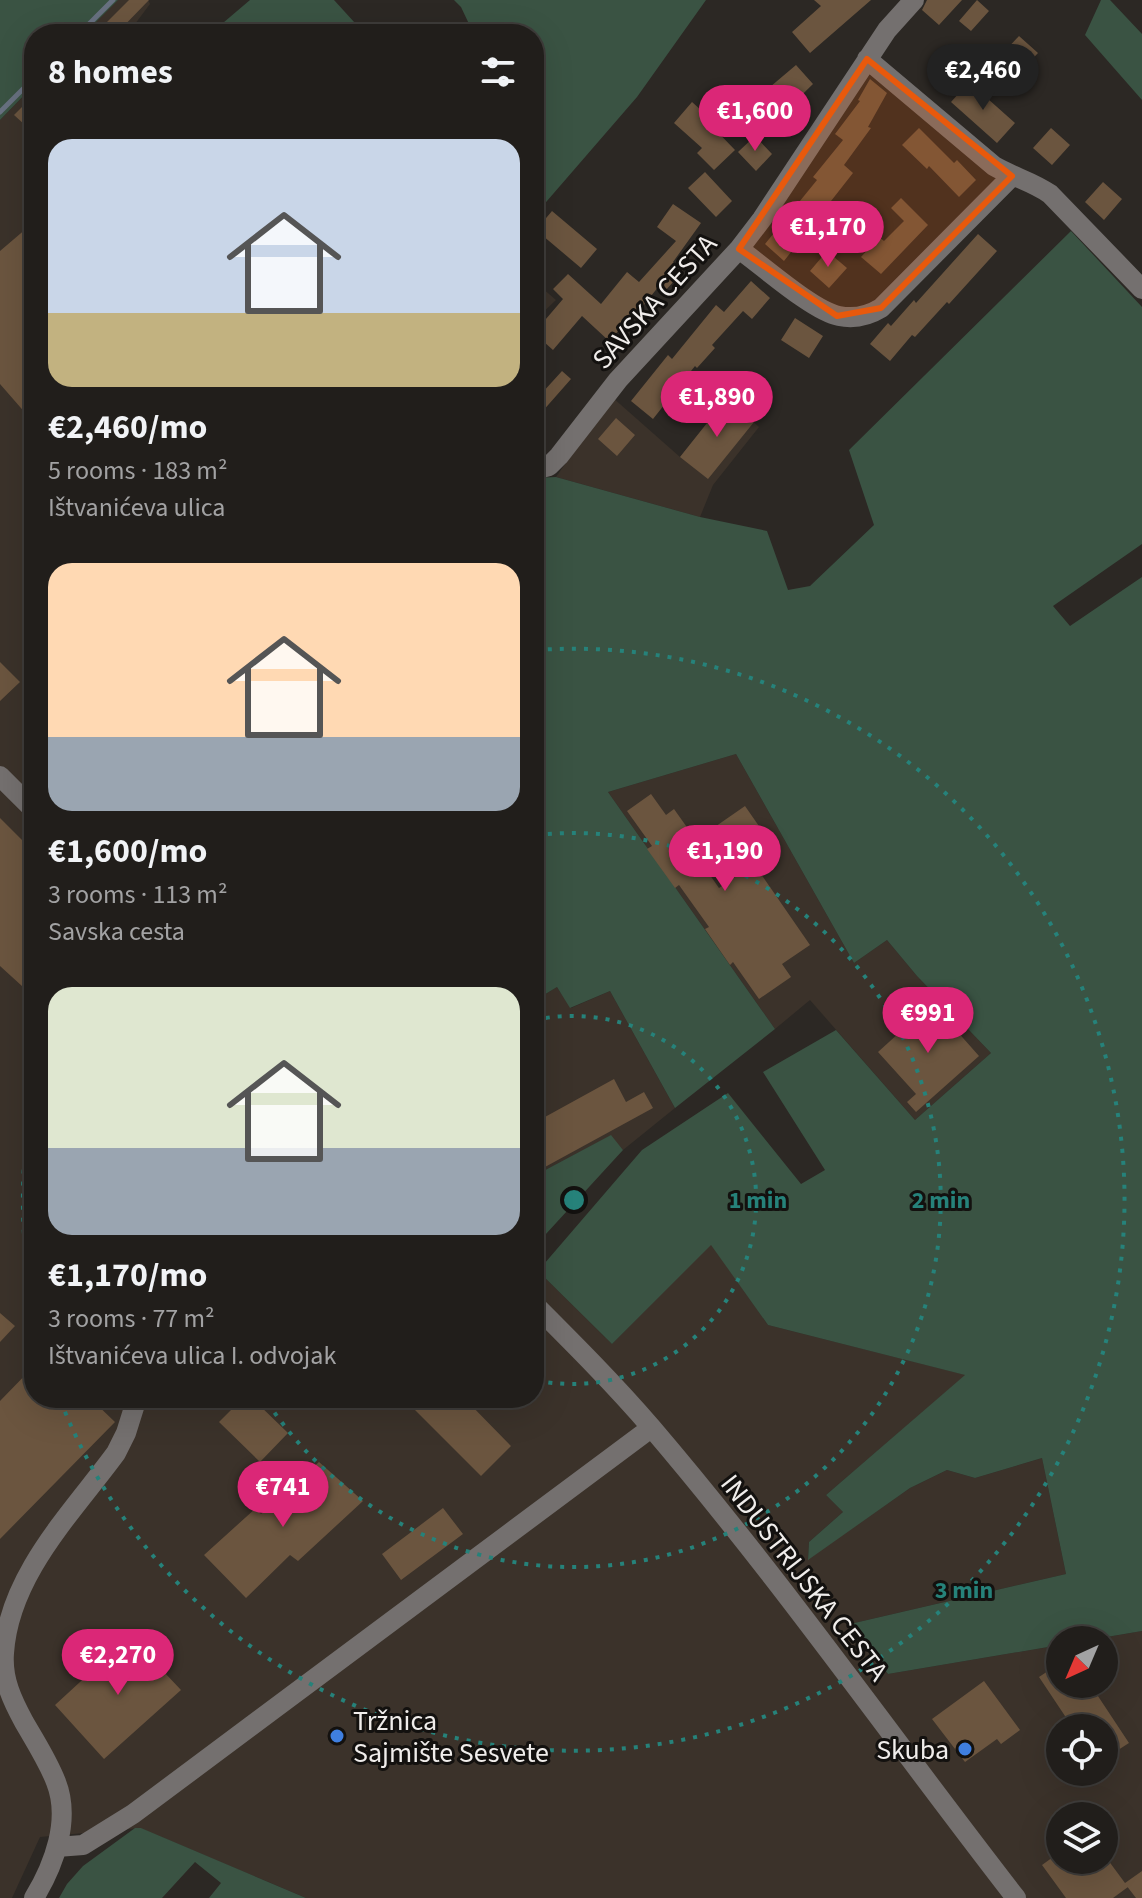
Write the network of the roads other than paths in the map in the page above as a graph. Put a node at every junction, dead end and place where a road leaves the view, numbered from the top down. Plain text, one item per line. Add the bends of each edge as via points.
1 (914, 0) edge
2 (867, 59) junction
3 (1012, 176) junction
4 (739, 249) junction
5 (1142, 289) edge
6 (544, 467) edge
7 (0, 776) edge
8 (24, 800) edge
9 (544, 1314) edge
10 (134, 1408) edge
11 (651, 1428) junction
12 (57, 1847) junction
13 (34, 1898) edge
14 (1016, 1898) edge

1 - 2 street, SAVSKA CESTA
2 - 3 street
2 - 4 street, SAVSKA CESTA
3 - 4 street via 870,315 837,316 817,306
3 - 5 street via 1050,194
4 - 6 street, SAVSKA CESTA
7 - 8 street
9 - 11 street, INDUSTRIJSKA CESTA
10 - 12 street via 116,1453 24,1581 8,1630 4,1654 11,1698 57,1783
11 - 12 street via 133,1814 83,1845
11 - 14 street, INDUSTRIJSKA CESTA
12 - 13 street

